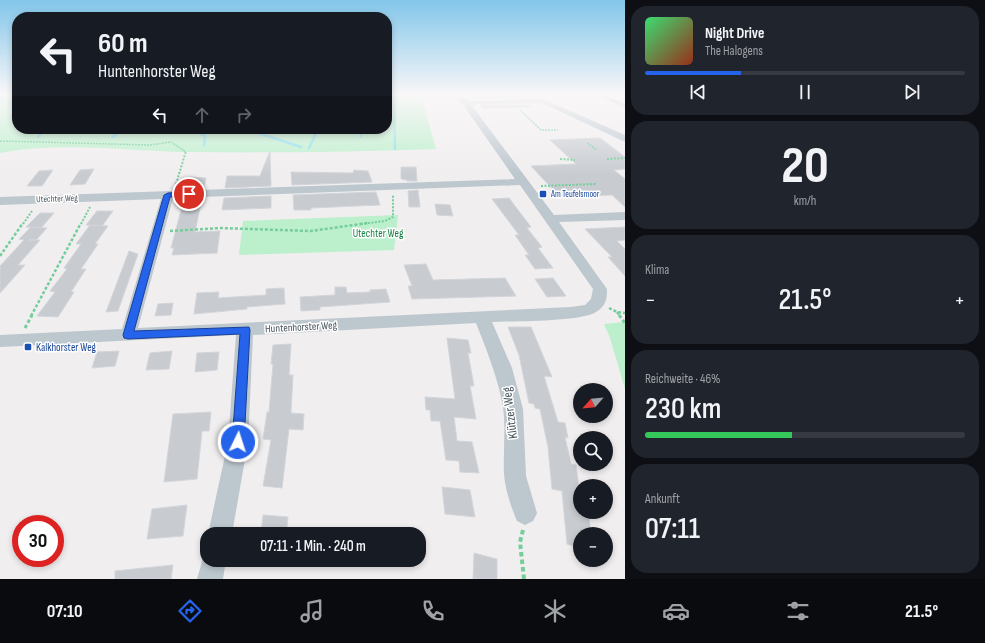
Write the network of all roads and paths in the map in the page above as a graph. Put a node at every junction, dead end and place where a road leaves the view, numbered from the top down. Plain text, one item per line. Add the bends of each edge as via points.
1 (479, 121) edge
2 (531, 121) edge
3 (587, 121) edge
4 (558, 130) dead end
5 (625, 139) edge
6 (0, 141) edge
7 (587, 143) dead end
8 (597, 150) dead end
9 (625, 158) edge
10 (607, 159) dead end
11 (560, 160) dead end
12 (575, 160) dead end
13 (525, 184) junction
14 (596, 184) dead end
15 (394, 187) junction
16 (170, 195) junction
17 (95, 197) junction
18 (40, 199) junction
19 (0, 201) edge
20 (625, 216) edge
21 (551, 219) junction
22 (157, 232) junction
23 (0, 256) edge
24 (599, 301) junction
25 (617, 312) junction
26 (625, 313) edge
27 (482, 317) junction
28 (625, 323) edge
29 (245, 330) junction
30 (128, 335) junction
31 (18, 340) junction
32 (0, 341) edge
33 (525, 513) joint
34 (221, 527) edge
35 (213, 567) edge
36 (210, 579) edge
37 (524, 579) edge

1 - 13 street
2 - 4 path via 541,130
3 - 5 street
6 - 16 path via 150,144 167,141 186,151
7 - 8 path
9 - 10 path
11 - 12 path
13 - 14 path
13 - 15 street, Utechter Weg
13 - 21 street
15 - 16 street, Utechter Weg
15 - 22 path via 393,217 385,221 311,231 221,228
16 - 17 street, Utechter Weg
16 - 22 street
17 - 18 street, Utechter Weg
17 - 31 path
18 - 19 street, Utechter Weg
18 - 23 path
20 - 21 street
21 - 24 street via 596,282 600,289
22 - 30 street
24 - 25 path
24 - 27 street, Huntenhorster Weg via 582,312
25 - 26 path
25 - 28 path
27 - 29 street, Huntenhorster Weg
27 - 33 street, Klützer Weg via 503,368 509,390 516,476
29 - 30 street, Huntenhorster Weg
29 - 34 street via 238,442
30 - 31 street, Huntenhorster Weg
31 - 32 street, Huntenhorster Weg
33 - 37 path via 520,542
35 - 36 street

